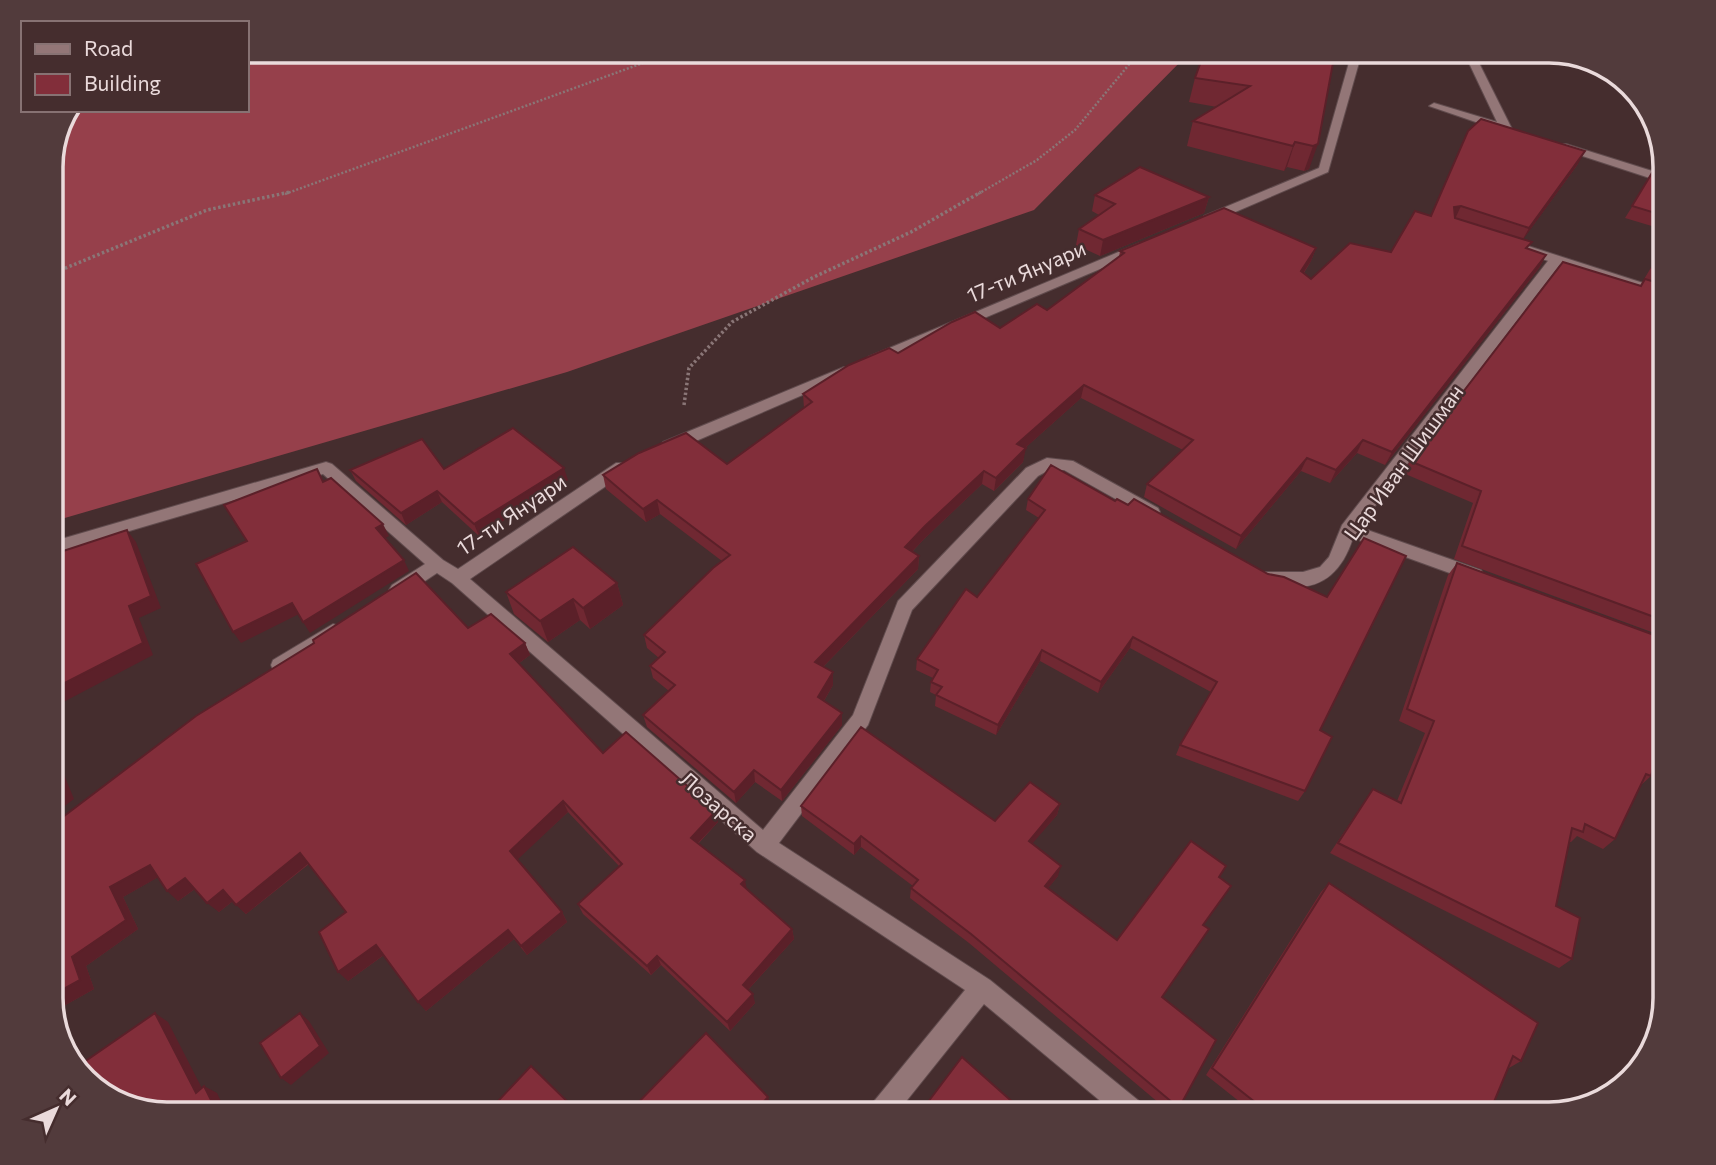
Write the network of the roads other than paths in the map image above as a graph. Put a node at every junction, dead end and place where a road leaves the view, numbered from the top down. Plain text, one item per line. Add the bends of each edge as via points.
1 (1354, 63) edge
2 (1474, 63) edge
3 (1434, 106) dead end
4 (1506, 129) junction
5 (1519, 133) edge
6 (1546, 141) edge
7 (1653, 175) edge
8 (1197, 223) edge
9 (1159, 240) edge
10 (1518, 247) edge
11 (1556, 260) junction
12 (1653, 289) edge
13 (659, 450) edge
14 (638, 459) edge
15 (1169, 521) edge
16 (1348, 529) junction
17 (63, 545) edge
18 (437, 565) junction
19 (1252, 569) edge
20 (458, 578) junction
21 (1488, 580) edge
22 (379, 601) edge
23 (345, 624) edge
24 (264, 675) edge
25 (764, 845) junction
26 (982, 988) junction
27 (890, 1102) edge
28 (1120, 1102) edge

1 - 8 street via 1324,170
2 - 4 street
3 - 4 street
4 - 5 street
6 - 7 street
9 - 13 street, 17-ти Януари
10 - 11 street
11 - 12 street
11 - 16 street, Цар Иван Шишман
14 - 20 street, 17-ти Януари
15 - 25 street via 1067,465 1046,464 1032,472 904,606 860,719
16 - 19 street, Цар Иван Шишман via 1332,566 1313,576 1290,581
16 - 21 street
17 - 18 street, Лозарска via 326,468
18 - 20 street, Лозарска
18 - 22 street, 17-ти Януари
20 - 25 street, Лозарска
23 - 24 street
25 - 26 street, Лозарска
26 - 27 street
26 - 28 street, Лозарска

